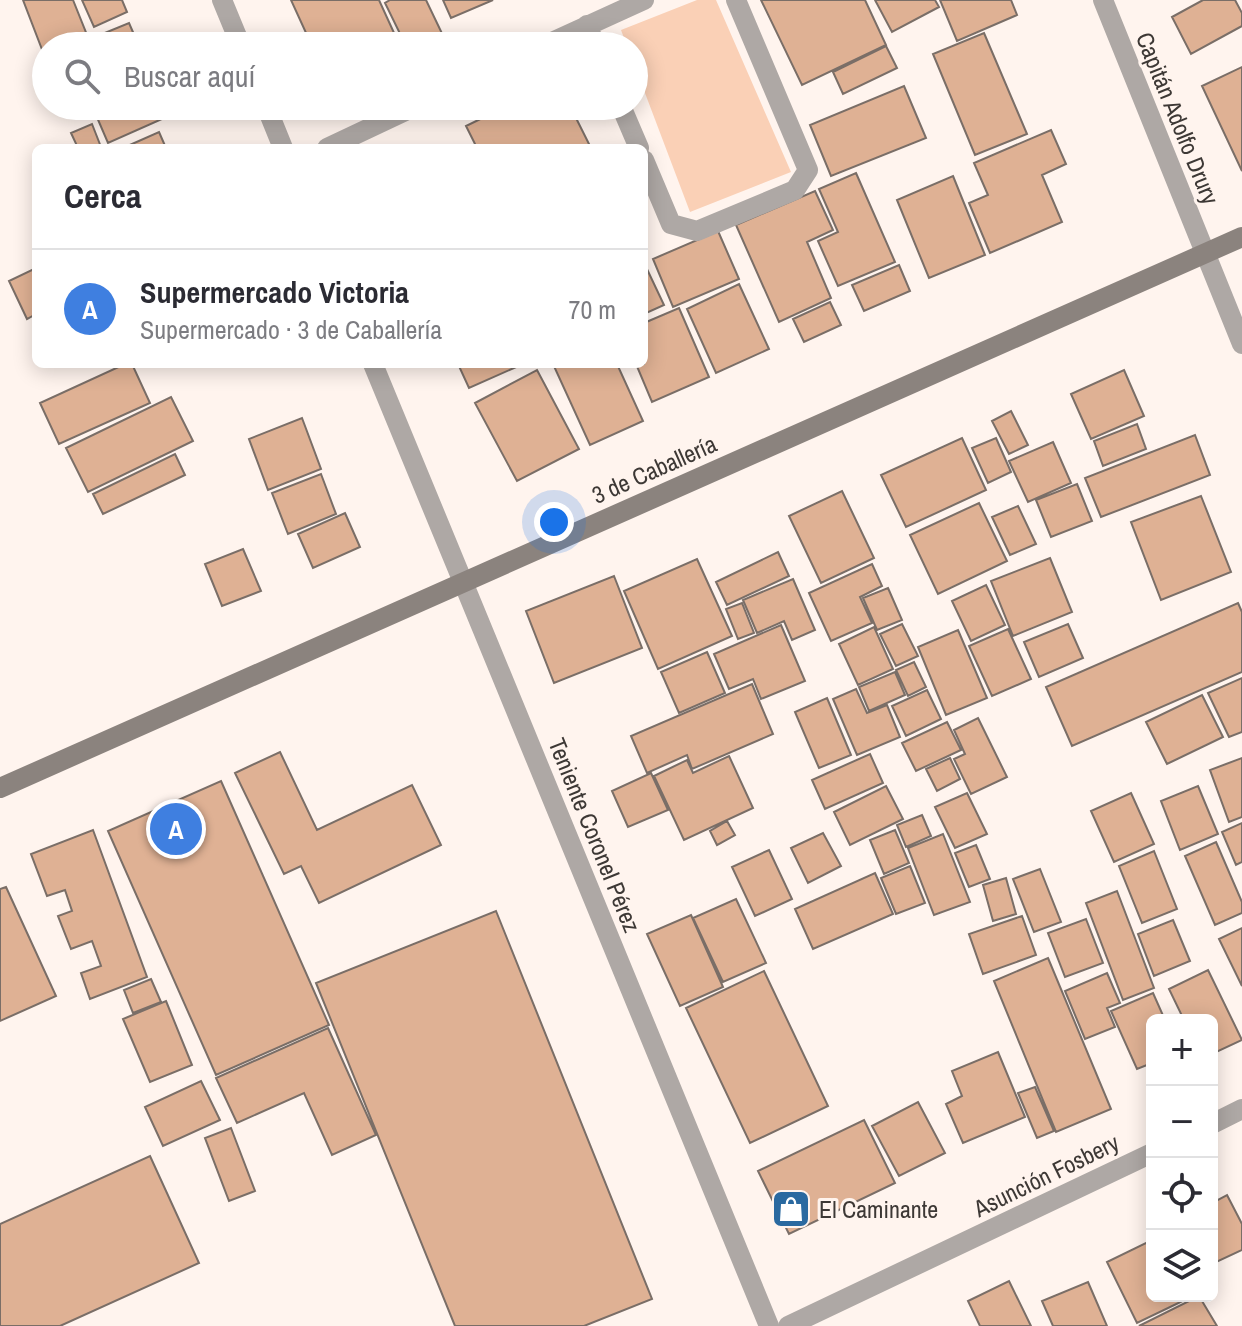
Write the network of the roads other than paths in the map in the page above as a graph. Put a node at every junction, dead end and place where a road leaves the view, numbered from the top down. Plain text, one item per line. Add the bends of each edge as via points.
1 (222, 0) edge
2 (644, 0) edge
3 (736, 0) edge
4 (1103, 0) edge
5 (587, 25) junction
6 (235, 32) edge
7 (572, 32) edge
8 (590, 32) edge
9 (272, 120) edge
10 (386, 120) edge
11 (627, 120) edge
12 (281, 144) edge
13 (335, 144) edge
14 (637, 144) edge
15 (648, 169) edge
16 (1242, 237) edge
17 (1205, 254) junction
18 (1242, 344) edge
19 (375, 368) edge
20 (463, 582) junction
21 (0, 788) edge
22 (1242, 1109) edge
23 (1218, 1121) edge
24 (1146, 1156) edge
25 (769, 1326) edge
26 (788, 1326) edge

1 - 6 street
2 - 5 street
3 - 15 street via 808,170 795,190 697,231 671,224
4 - 17 street, Capitán Adolfo Drury
5 - 7 street
5 - 8 street
9 - 12 street
10 - 13 street
11 - 14 street
16 - 17 main road, 3 de Caballería
17 - 18 street, Capitán Adolfo Drury
17 - 20 main road, 3 de Caballería
19 - 20 street, Teniente Coronel Pérez
20 - 21 main road, 3 de Caballería
20 - 25 street, Teniente Coronel Pérez
22 - 23 street
24 - 26 street, Asunción Fosbery

